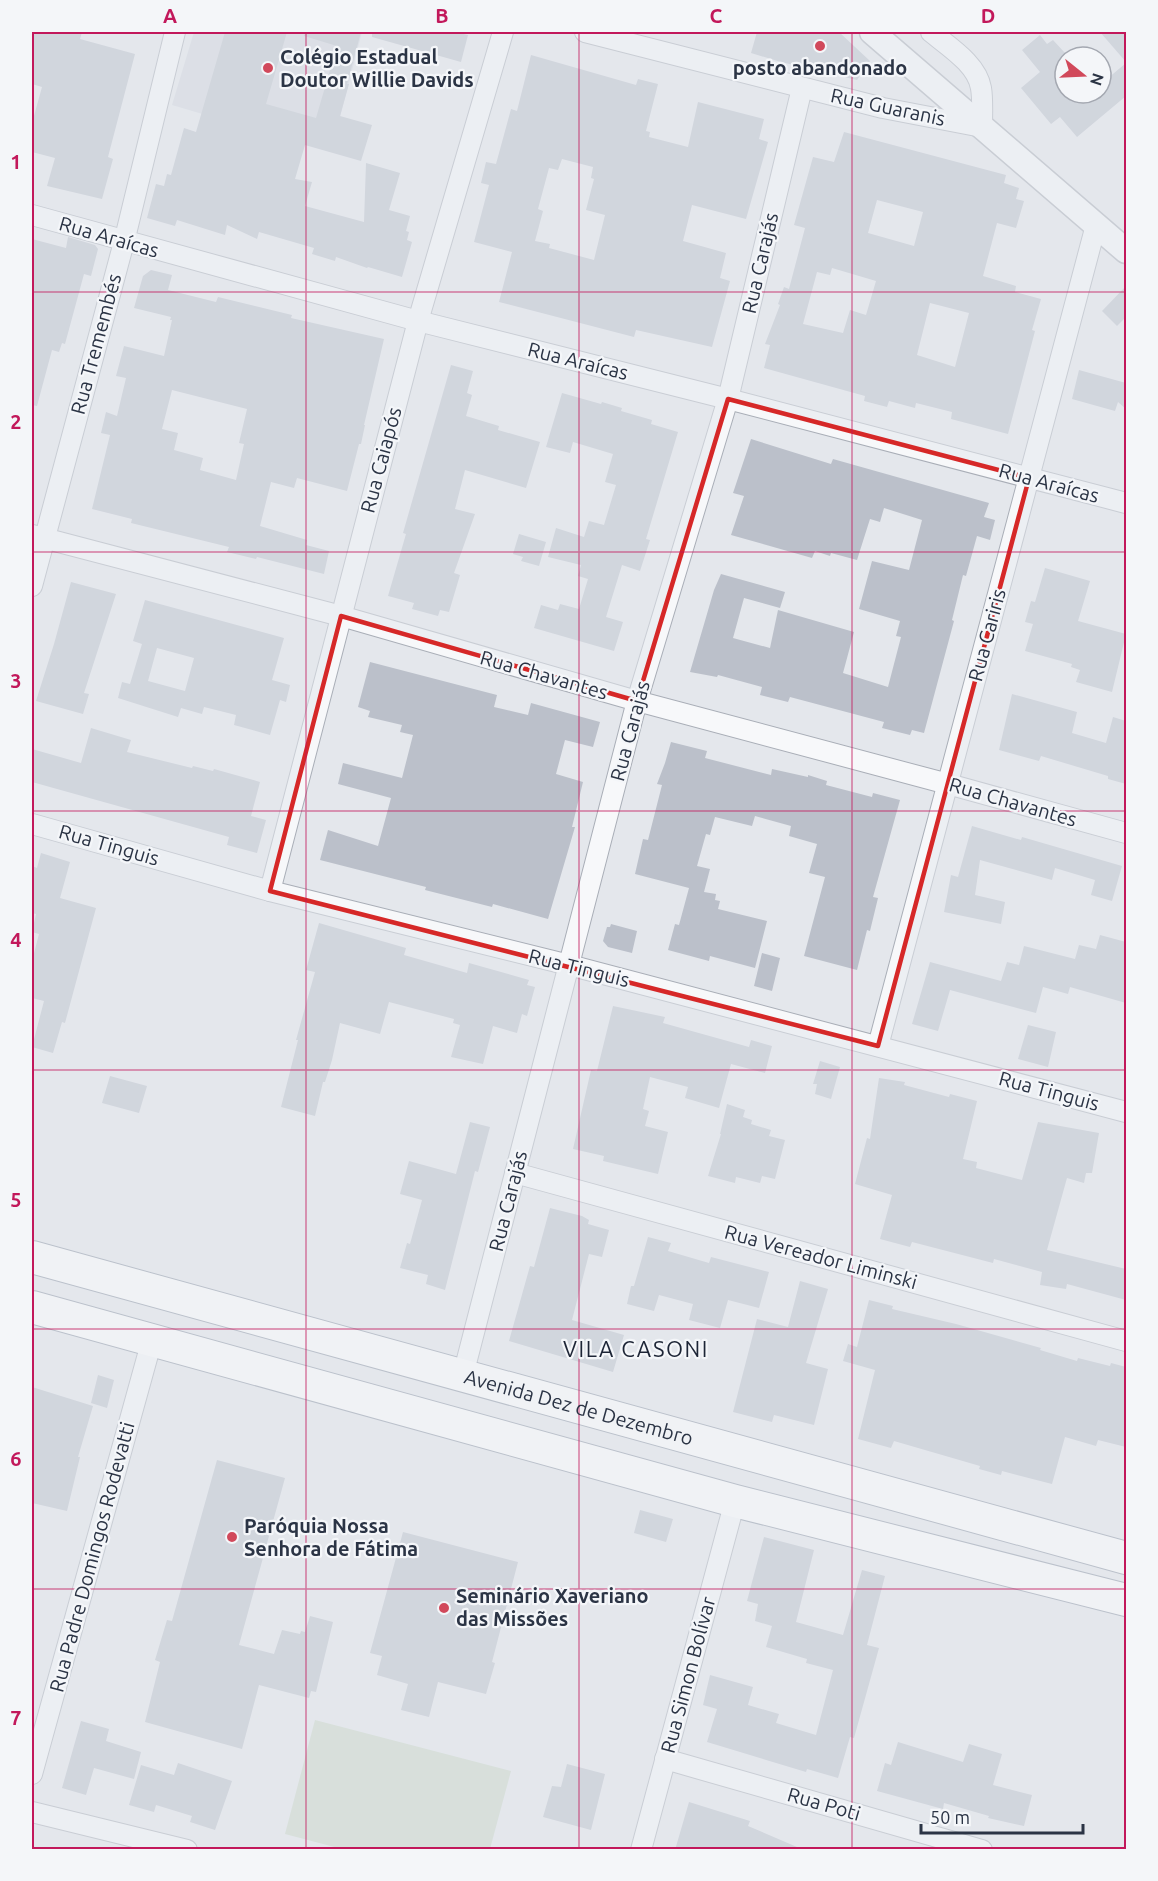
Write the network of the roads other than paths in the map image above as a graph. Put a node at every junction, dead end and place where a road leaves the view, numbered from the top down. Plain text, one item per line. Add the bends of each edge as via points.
1 (176, 32) edge
2 (503, 32) edge
3 (585, 32) edge
4 (872, 32) edge
5 (931, 32) edge
6 (802, 88) junction
7 (982, 127) junction
8 (32, 215) edge
9 (1096, 225) junction
10 (124, 242) junction
11 (1126, 251) edge
12 (418, 321) junction
13 (728, 399) junction
14 (1029, 478) junction
15 (1126, 503) edge
16 (38, 537) edge
17 (32, 586) edge
18 (340, 616) junction
19 (637, 701) junction
20 (948, 784) junction
21 (32, 824) edge
22 (1126, 833) edge
23 (270, 891) junction
24 (569, 965) junction
25 (878, 1046) junction
26 (1126, 1112) edge
27 (515, 1173) junction
28 (32, 1257) edge
29 (32, 1308) edge
30 (152, 1340) junction
31 (1126, 1341) edge
32 (463, 1375) junction
33 (735, 1501) junction
34 (1126, 1558) edge
35 (1126, 1600) edge
36 (665, 1759) junction
37 (32, 1774) edge
38 (32, 1812) edge
39 (187, 1850) edge
40 (641, 1850) edge
41 (982, 1850) edge

1 - 10 street, Rua Tremembés
2 - 12 street, Rua Caiapós
3 - 6 street, Rua Guaranis
4 - 7 street
5 - 7 street via 978,76
6 - 7 street, Rua Guaranis
6 - 13 street, Rua Carajás
7 - 9 street
8 - 10 street, Rua Araícas
9 - 11 street
9 - 14 street, Rua Cariris
10 - 12 street, Rua Araícas
10 - 16 street, Rua Tremembés
12 - 13 street, Rua Araícas
12 - 18 street, Rua Caiapós
13 - 14 street, Rua Araícas
13 - 19 street, Rua Carajás
14 - 15 street, Rua Araícas
14 - 20 street, Rua Cariris
16 - 17 street, Rua Tremembés
16 - 18 street, Rua Chavantes
18 - 19 street, Rua Chavantes
18 - 23 street, Rua Caiapós
19 - 20 street, Rua Chavantes
19 - 24 street, Rua Carajás
20 - 22 street, Rua Chavantes
20 - 25 street, Rua Cariris
21 - 23 street, Rua Tinguis
23 - 24 street, Rua Tinguis
24 - 25 street, Rua Tinguis
24 - 27 street, Rua Carajás
25 - 26 street, Rua Tinguis
27 - 31 street, Rua Vereador Liminski
27 - 32 street, Rua Carajás
28 - 32 highway, Avenida Dez de Dezembro
29 - 30 highway
30 - 33 highway
30 - 37 street, Rua Padre Domingos Rodevatti
32 - 34 highway, Avenida Dez de Dezembro
33 - 35 highway
33 - 36 street, Rua Simon Bolívar
36 - 40 street, Rua Simon Bolívar
36 - 41 street, Rua Poti
38 - 39 street

